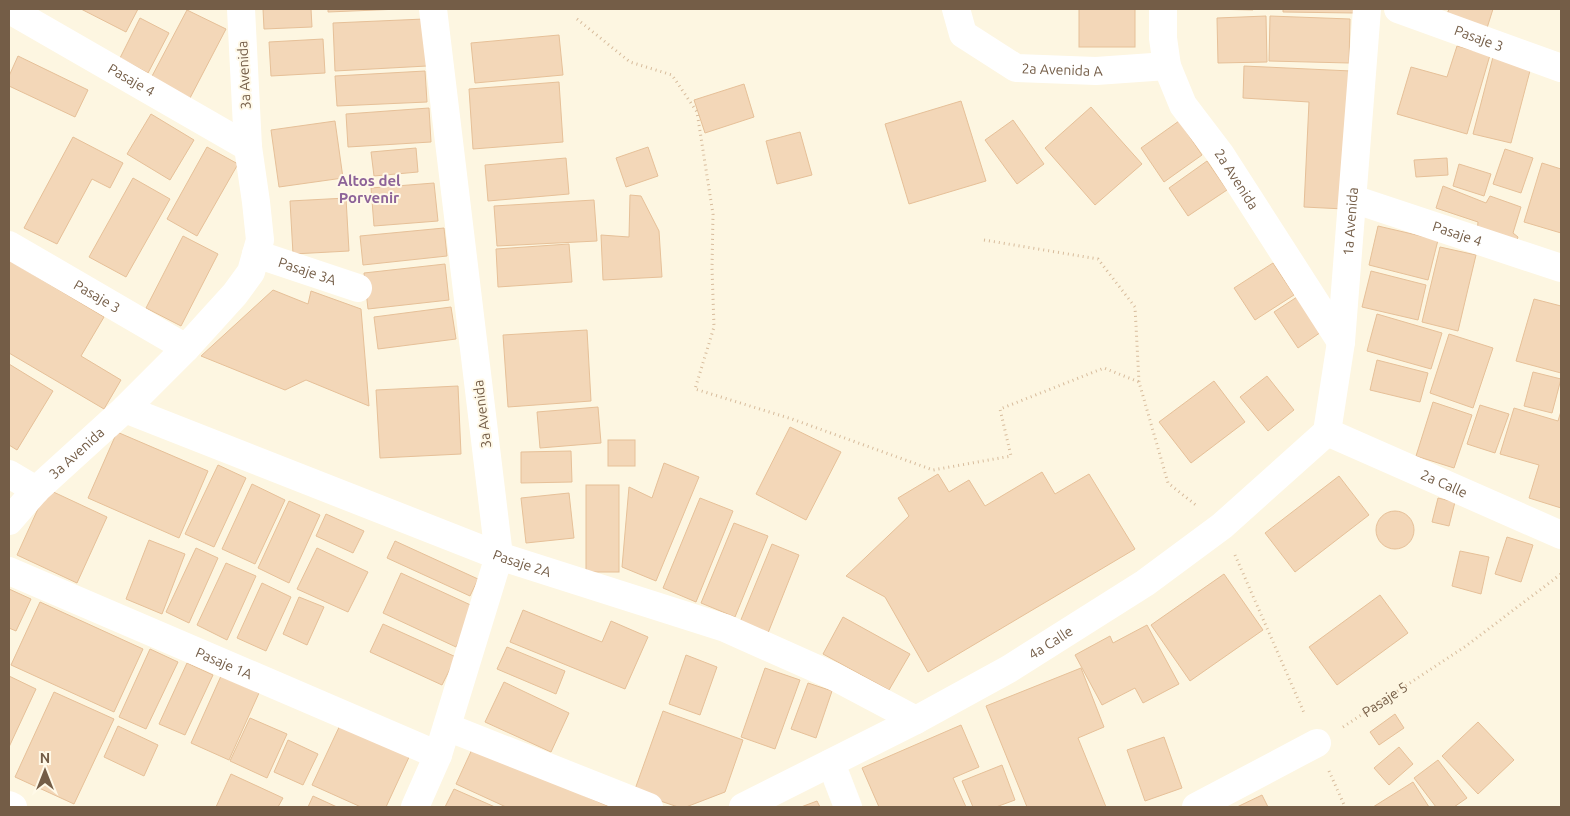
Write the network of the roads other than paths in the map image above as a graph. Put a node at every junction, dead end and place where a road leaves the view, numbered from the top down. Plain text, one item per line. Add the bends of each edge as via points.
1 (241, 9) edge
2 (434, 9) edge
3 (956, 9) edge
4 (1163, 9) edge
5 (1366, 9) edge
6 (1398, 9) edge
7 (15, 17) edge
8 (1167, 66) junction
9 (1561, 68) edge
10 (248, 147) junction
11 (1353, 199) junction
12 (9, 245) edge
13 (256, 254) junction
14 (1561, 268) edge
15 (358, 288) dead end
16 (1340, 342) junction
17 (186, 348) junction
18 (125, 409) junction
19 (1327, 432) junction
20 (9, 474) edge
21 (36, 490) junction
22 (9, 521) edge
23 (1561, 535) edge
24 (499, 556) junction
25 (9, 570) edge
26 (916, 720) junction
27 (447, 727) junction
28 (1317, 743) road end
29 (438, 755) junction
30 (831, 763) junction
31 (9, 805) edge
32 (13, 807) edge
33 (415, 807) edge
34 (649, 807) edge
35 (742, 807) edge
36 (848, 807) edge
37 (1196, 807) edge

1 - 10 street, 3a Avenida
2 - 24 street, 3a Avenida
3 - 8 street, 2a Avenida A via 963,34 1016,68 1096,71
4 - 8 street, 2a Avenida
5 - 11 street, 1a Avenida
6 - 9 street, Pasaje 3
7 - 10 street, Pasaje 4
8 - 16 street, 2a Avenida via 1183,105 1221,155
10 - 13 street, 3a Avenida via 260,240
11 - 14 street, Pasaje 4
11 - 16 street, 1a Avenida
12 - 17 street, Pasaje 3
13 - 15 street, Pasaje 3A
13 - 17 street, 3a Avenida via 251,272 235,294
16 - 19 street, 1a Avenida
17 - 18 street, 3a Avenida
18 - 21 street, 3a Avenida
18 - 24 street, Pasaje 2A
19 - 23 street, 2a Calle
19 - 26 street, 4a Calle via 1222,526 1145,582 1009,670
20 - 21 street
21 - 22 street, 3a Avenida
24 - 26 street, Pasaje 2A via 725,628 833,676
24 - 27 street, 3a Avenida
25 - 29 street, Pasaje 1A
26 - 30 street, 4a Calle
27 - 29 street, 3a Avenida
27 - 34 street
28 - 37 street
29 - 33 street, 3a Avenida
30 - 35 street, 4a Calle
30 - 36 street
31 - 32 street

